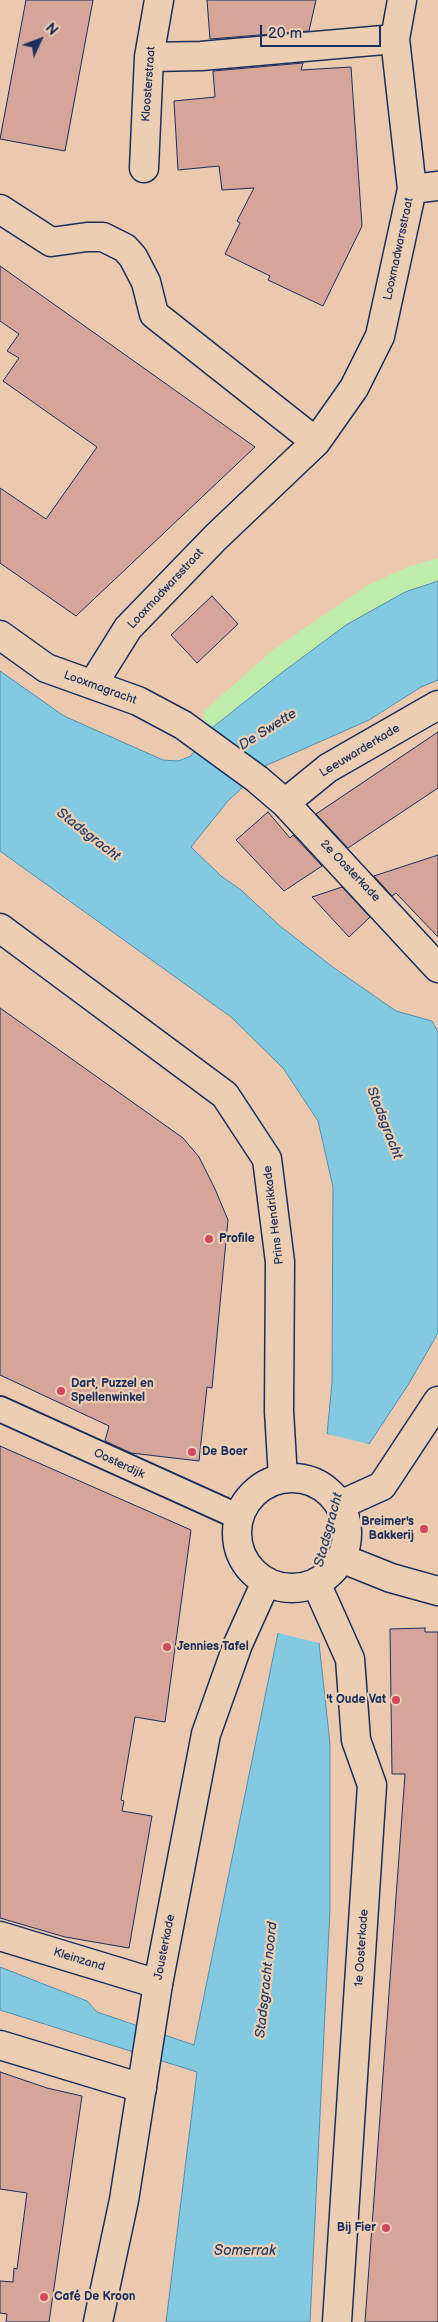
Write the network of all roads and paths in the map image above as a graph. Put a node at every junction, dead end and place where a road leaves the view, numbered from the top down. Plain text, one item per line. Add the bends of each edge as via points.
1 (159, 0) edge
2 (402, 0) edge
3 (394, 39) junction
4 (149, 57) junction
5 (144, 168) dead end
6 (425, 188) edge
7 (0, 209) edge
8 (316, 442) junction
9 (0, 635) edge
10 (93, 684) junction
11 (438, 704) edge
12 (257, 779) joint
13 (284, 803) junction
14 (0, 928) edge
15 (438, 968) edge
16 (438, 1401) edge
17 (0, 1409) edge
18 (283, 1478) junction
19 (348, 1502) junction
20 (239, 1517) junction
21 (341, 1558) junction
22 (316, 1583) junction
23 (277, 1585) junction
24 (438, 1591) edge
25 (0, 1936) edge
26 (158, 1984) junction
27 (0, 2045) edge
28 (143, 2080) junction
29 (98, 2322) edge
30 (337, 2322) edge

1 - 4 street, Kloosterstraat
2 - 3 street, Looxmadwarsstraat
3 - 4 street via 202,56
3 - 6 street, Looxmadwarsstraat
4 - 5 street, Kloosterstraat
6 - 8 street, Looxmadwarsstraat via 380,336 354,388
7 - 8 street via 51,242 103,237 124,248 133,257 146,282 154,314
8 - 10 street, Looxmadwarsstraat via 216,536 128,628
9 - 10 street, Looxmagracht via 46,668
10 - 12 street, Looxmagracht via 138,701 183,725
11 - 13 street, Leeuwarderkade via 328,768
12 - 13 street, 2e Oosterkade
13 - 15 street, 2e Oosterkade
14 - 18 street, Prins Hendrikkade via 225,1095 267,1159 280,1262 279,1412
16 - 19 street via 382,1486
17 - 20 street, Oosterdijk
18 - 19 street via 300,1478 315,1483
18 - 20 street via 257,1490 243,1506
19 - 21 street via 345,1548
20 - 23 street via 236,1535 241,1554 250,1570
21 - 22 street via 326,1577
21 - 24 street via 391,1578
22 - 23 street
22 - 30 street, 1e Oosterkade via 350,1659 356,1740 372,1785
23 - 26 street, Jousterkade via 238,1644 206,1734
25 - 26 street, Kleinzand
26 - 28 street, Jousterkade
27 - 28 street
28 - 29 street, Jousterkade via 124,2200

